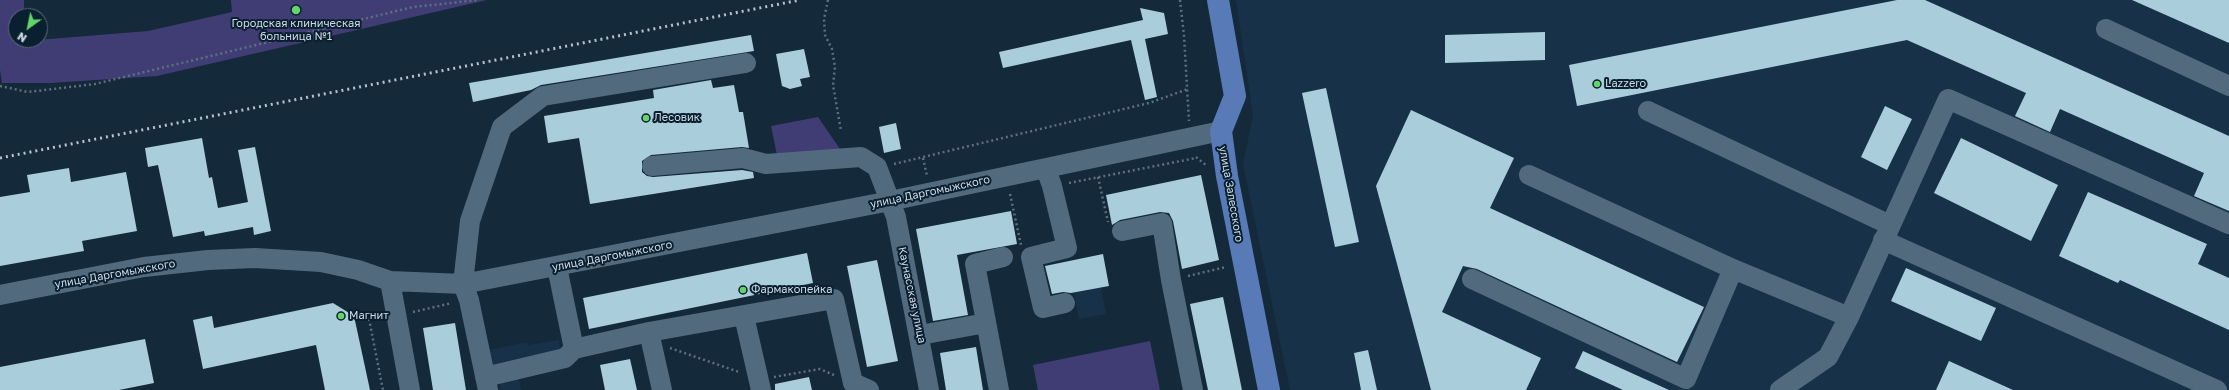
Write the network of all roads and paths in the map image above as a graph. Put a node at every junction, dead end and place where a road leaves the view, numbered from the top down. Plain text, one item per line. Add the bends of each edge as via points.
1 (478, 0) edge
2 (828, 0) edge
3 (1218, 0) edge
4 (2106, 30) dead end
5 (746, 63) dead end
6 (0, 86) edge
7 (2229, 86) edge
8 (1188, 89) dead end
9 (1648, 111) dead end
10 (841, 131) dead end
11 (1221, 131) junction
12 (1196, 158) dead end
13 (652, 166) dead end
14 (877, 167) junction
15 (1529, 175) dead end
16 (1049, 177) junction
17 (1098, 177) junction
18 (1017, 193) dead end
19 (1010, 194) junction
20 (1002, 196) dead end
21 (890, 201) junction
22 (2229, 224) edge
23 (1122, 231) joint
24 (1887, 232) junction
25 (1003, 257) joint
26 (1232, 266) dead end
27 (557, 267) junction
28 (1733, 269) junction
29 (1472, 279) dead end
30 (1171, 280) junction
31 (390, 281) junction
32 (466, 292) junction
33 (0, 296) edge
34 (1065, 303) dead end
35 (395, 316) junction
36 (744, 316) junction
37 (1848, 317) junction
38 (986, 323) junction
39 (649, 332) junction
40 (920, 335) junction
41 (574, 349) junction
42 (486, 383) edge
43 (383, 390) edge
44 (410, 390) edge
45 (662, 390) edge
46 (761, 390) edge
47 (869, 390) edge
48 (929, 390) edge
49 (999, 390) edge
50 (1193, 390) edge
51 (1269, 390) edge
52 (1780, 390) edge
53 (2217, 390) edge

1 - 6 path via 412,8 95,84 28,92
2 - 10 path via 824,19 825,35 832,49 835,67 833,85
3 - 11 main road, улица Залесского via 1235,96
4 - 7 street
5 - 32 street via 543,96 502,127 470,221
8 - 14 path via 1149,104
9 - 24 street
11 - 16 street, улица Даргомыжского
11 - 51 main road, улица Залесского via 1227,176
12 - 17 path
13 - 14 street via 743,158 766,164 862,157
14 - 21 street, Каунасская улица
15 - 28 street
16 - 17 path
16 - 21 street, улица Даргомыжского
16 - 34 street via 1067,248 1031,257 1043,308
17 - 23 path via 1109,227
18 - 19 path
19 - 20 path
19 - 25 path via 1021,245
21 - 27 street, улица Даргомыжского
21 - 40 street, Каунасская улица via 896,217
22 - 24 street via 1948,99
23 - 30 street via 1162,223
24 - 37 street
24 - 53 street via 2021,302
25 - 38 street via 975,264
26 - 30 path
27 - 32 street, улица Даргомыжского
27 - 41 street
28 - 29 street via 1686,379
28 - 37 street
30 - 50 street
31 - 32 street, улица Даргомыжского
31 - 33 street, улица Даргомыжского via 358,270 321,262 255,258 144,267
31 - 35 street
32 - 35 path
32 - 42 street
35 - 43 path via 370,319
35 - 44 street
36 - 39 street
36 - 46 street
36 - 47 street via 834,298 852,383
37 - 52 street via 1828,357
38 - 40 street
38 - 49 street
39 - 41 street
39 - 45 street
40 - 48 street, Каунасская улица
41 - 42 street via 565,358

